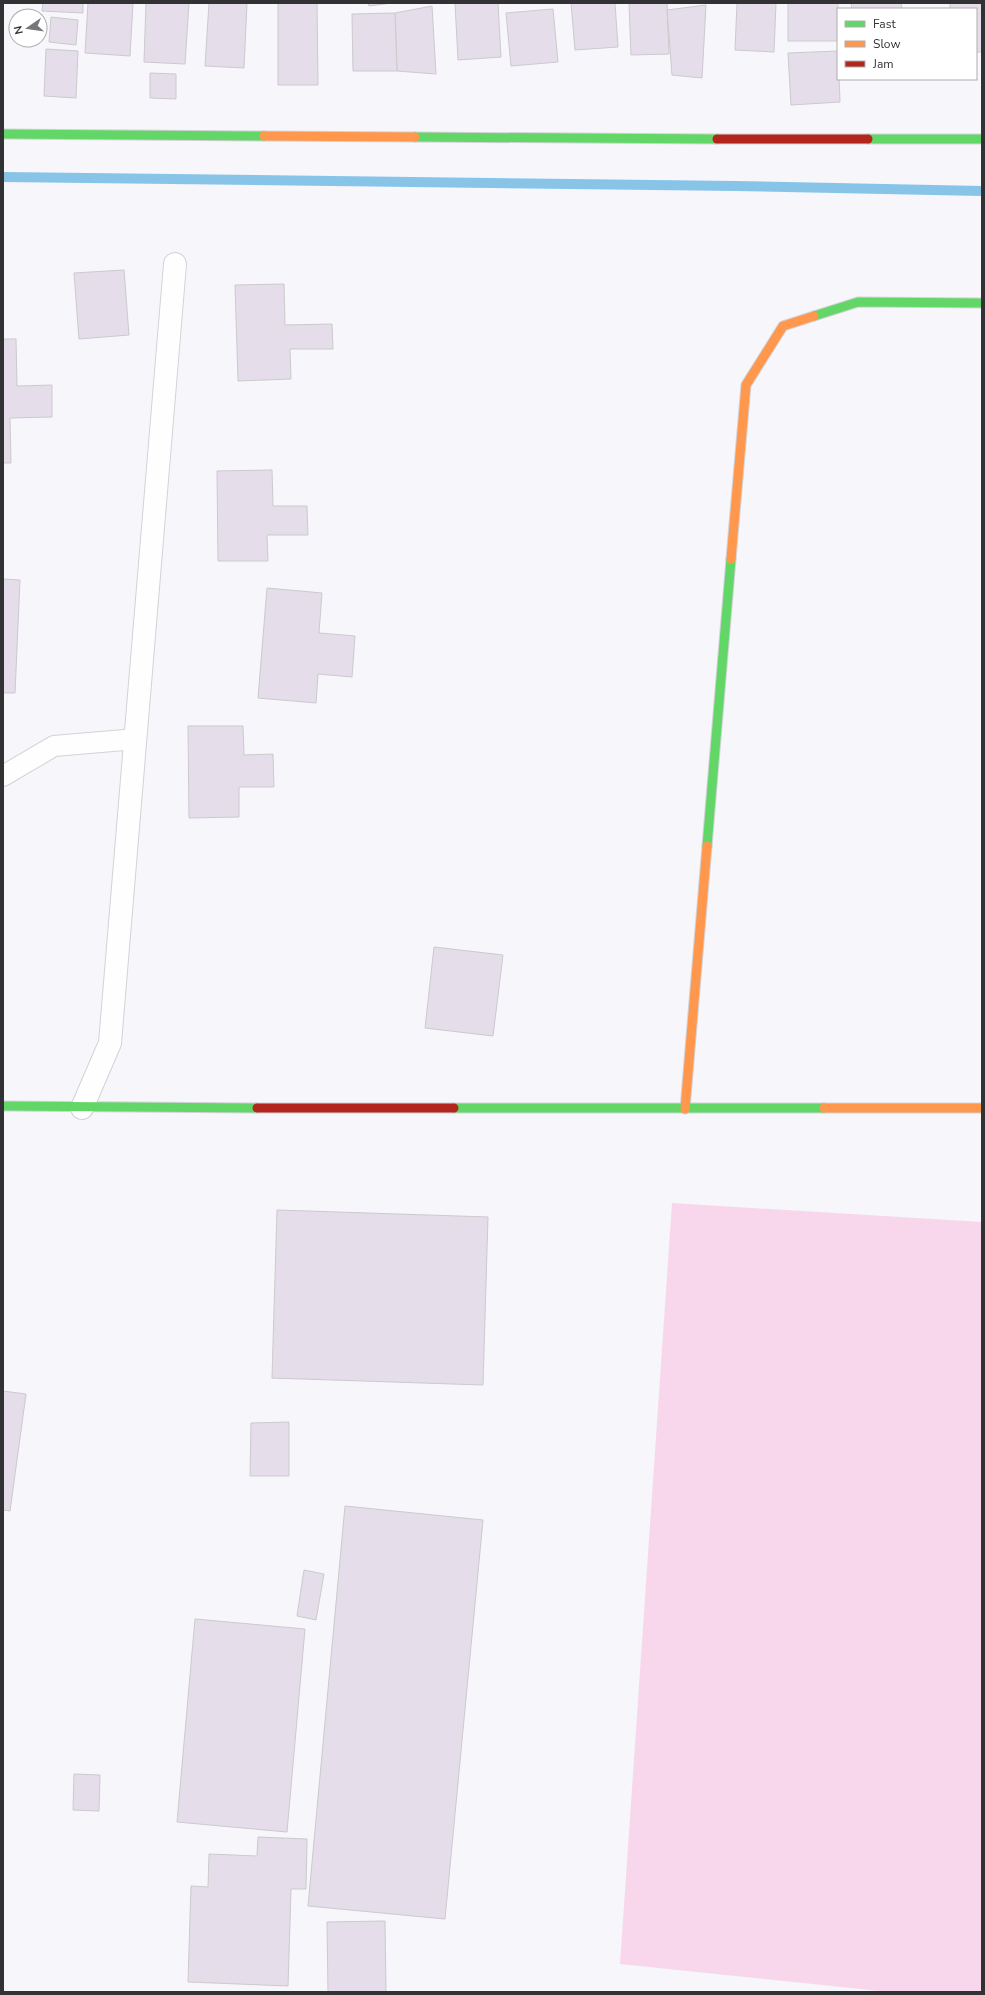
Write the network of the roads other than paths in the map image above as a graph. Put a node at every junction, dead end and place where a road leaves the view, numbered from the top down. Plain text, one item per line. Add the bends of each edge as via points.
1 (3, 134) edge
2 (982, 139) edge
3 (175, 264) dead end
4 (982, 303) edge
5 (136, 739) junction
6 (3, 776) edge
7 (3, 1106) edge
8 (82, 1108) junction
9 (982, 1108) edge
10 (685, 1109) junction

1 - 2 street
3 - 5 street
4 - 10 street via 858,302 783,326 746,385
5 - 6 lane via 54,746
5 - 8 street via 110,1043
7 - 8 street
8 - 10 street
9 - 10 street

